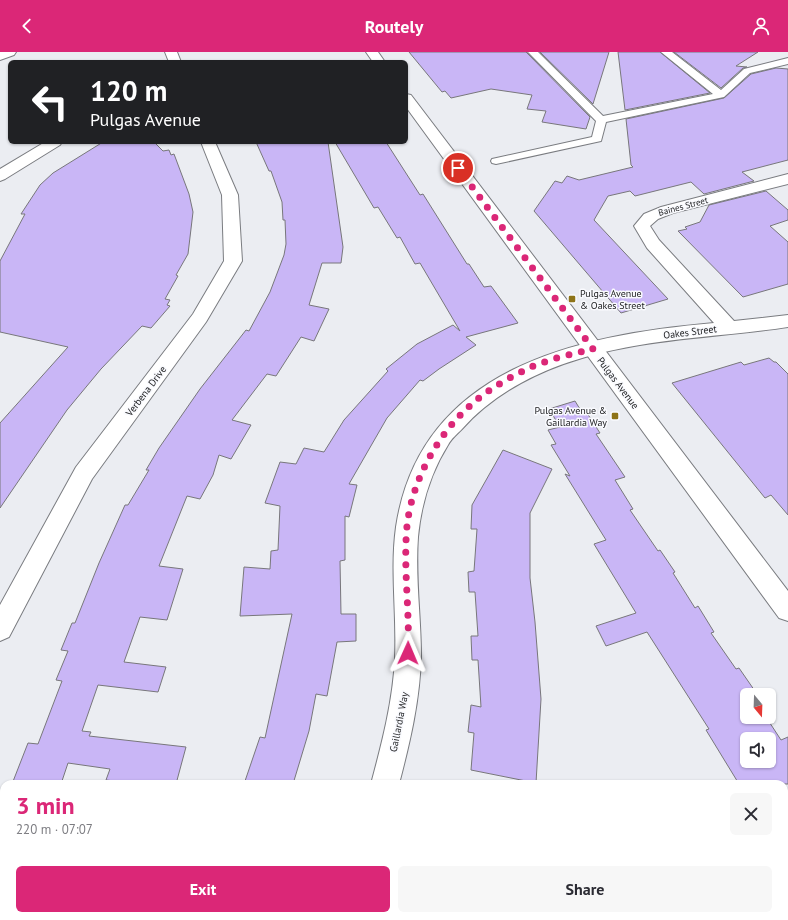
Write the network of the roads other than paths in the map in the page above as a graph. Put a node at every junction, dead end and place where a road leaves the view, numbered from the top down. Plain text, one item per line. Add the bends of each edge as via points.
1 (10, 52) edge
2 (533, 52) edge
3 (666, 52) edge
4 (777, 52) edge
5 (0, 56) edge
6 (788, 61) edge
7 (721, 95) junction
8 (408, 101) edge
9 (601, 120) junction
10 (51, 144) edge
11 (209, 144) edge
12 (496, 161) dead end
13 (0, 176) edge
14 (788, 179) edge
15 (788, 321) edge
16 (729, 327) junction
17 (593, 349) junction
18 (788, 610) edge
19 (0, 629) edge
20 (385, 780) edge

1 - 5 street
2 - 9 lane
3 - 7 lane
4 - 6 lane
6 - 7 lane via 747,71
7 - 9 lane
8 - 17 street, Pulgas Avenue
9 - 12 lane via 597,138
10 - 13 street
11 - 19 street, Verbena Drive via 230,195 233,261 200,318 84,473
14 - 16 street, Baines Street via 654,214 645,220 642,226 653,244
15 - 16 street, Oakes Street
16 - 17 street, Oakes Street via 640,338
17 - 18 street, Pulgas Avenue
17 - 20 street, Gaillardia Way via 530,368 473,402 448,428 428,460 416,488 408,525 407,680 396,743

